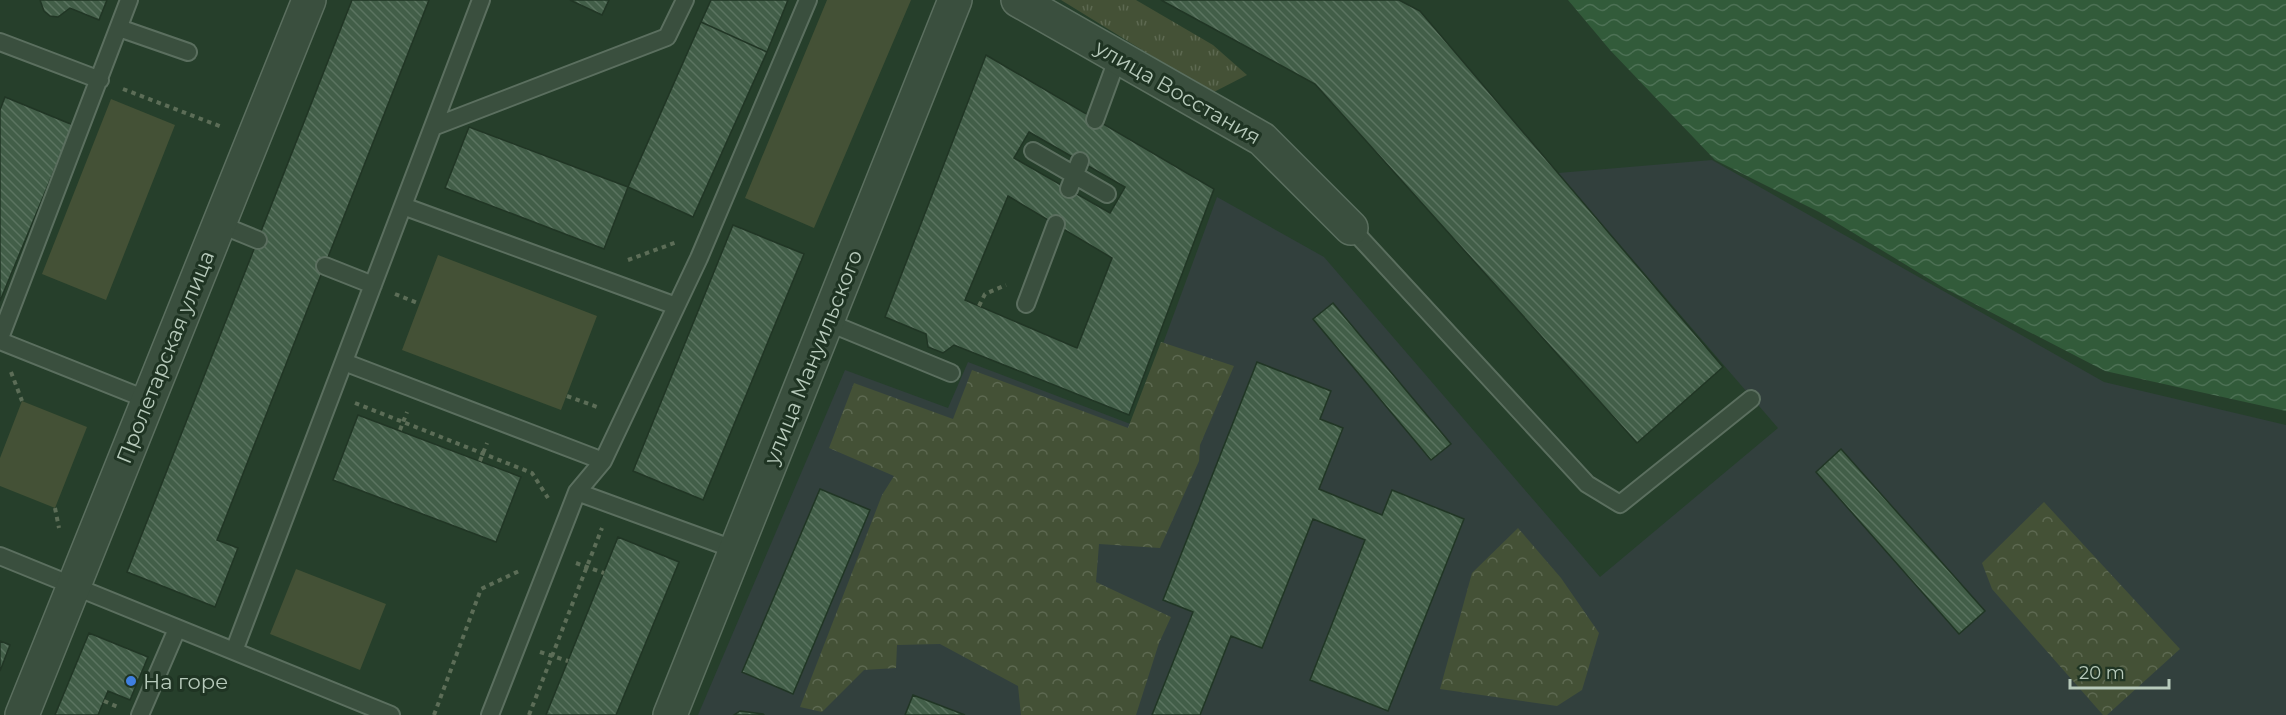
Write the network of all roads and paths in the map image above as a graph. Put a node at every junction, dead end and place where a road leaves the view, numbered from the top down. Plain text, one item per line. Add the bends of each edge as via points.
1 (129, 0) edge
2 (309, 0) edge
3 (481, 0) edge
4 (685, 0) edge
5 (808, 0) edge
6 (955, 0) edge
7 (1018, 0) edge
8 (119, 28) junction
9 (0, 42) edge
10 (188, 52) dead end
11 (1119, 57) junction
12 (100, 80) junction
13 (1095, 120) dead end
14 (433, 128) junction
15 (254, 138) junction
16 (1033, 151) dead end
17 (1107, 194) dead end
18 (403, 206) junction
19 (219, 224) junction
20 (1056, 224) dead end
21 (1351, 228) joint
22 (712, 229) junction
23 (258, 240) dead end
24 (625, 261) dead end
25 (325, 266) dead end
26 (373, 285) junction
27 (1026, 304) dead end
28 (676, 306) junction
29 (826, 322) junction
30 (0, 339) edge
31 (344, 362) junction
32 (951, 373) dead end
33 (567, 396) dead end
34 (1751, 399) dead end
35 (148, 400) junction
36 (357, 404) dead end
37 (603, 409) dead end
38 (402, 422) junction
39 (399, 430) dead end
40 (483, 453) junction
41 (480, 461) dead end
42 (603, 461) junction
43 (532, 472) dead end
44 (577, 492) junction
45 (611, 504) junction
46 (736, 549) junction
47 (0, 556) edge
48 (522, 570) dead end
49 (74, 588) junction
50 (177, 629) junction
51 (234, 651) junction
52 (385, 714) edge
53 (22, 715) edge
54 (140, 715) edge
55 (434, 715) edge
56 (490, 715) edge
57 (530, 715) edge
58 (670, 715) edge

1 - 8 lane
2 - 15 street, Пролетарская улица
3 - 14 lane
4 - 14 lane via 667,37
5 - 22 lane
6 - 29 street, улица Мануильского
7 - 11 street, улица Восстания
8 - 10 lane
8 - 12 lane
9 - 12 lane
11 - 13 lane
11 - 21 street, улица Восстания via 1262,139
12 - 15 path
12 - 30 lane
14 - 18 lane
15 - 19 street, Пролетарская улица
16 - 17 lane
18 - 26 lane
18 - 28 lane
19 - 23 lane
19 - 35 street, Пролетарская улица
20 - 27 lane
21 - 34 lane via 1587,484 1620,504
22 - 24 path
22 - 28 lane
25 - 26 lane
26 - 31 lane
28 - 42 lane
29 - 32 lane
29 - 46 street, улица Мануильского
30 - 35 lane
31 - 42 lane
31 - 51 lane
33 - 37 path
35 - 49 street, Пролетарская улица
36 - 38 path
38 - 39 path
38 - 40 path
40 - 41 path
40 - 43 path
42 - 44 lane
44 - 45 lane
44 - 56 lane
45 - 46 lane
45 - 57 path
46 - 58 street, улица Мануильского
47 - 49 lane
48 - 55 path via 481,589
49 - 50 lane
49 - 53 street, Пролетарская улица
50 - 51 lane
50 - 54 lane
51 - 52 lane

